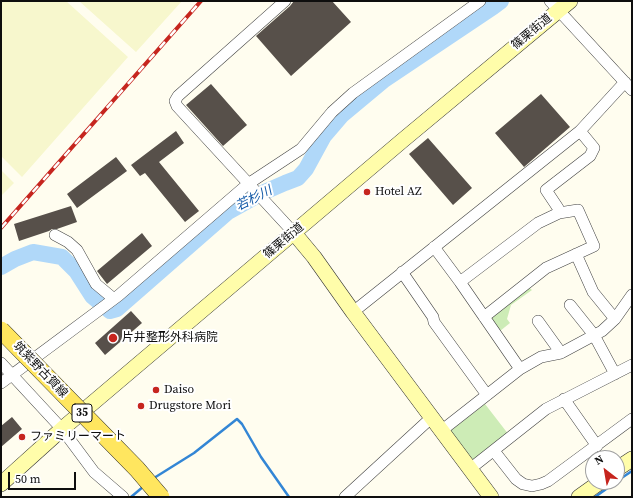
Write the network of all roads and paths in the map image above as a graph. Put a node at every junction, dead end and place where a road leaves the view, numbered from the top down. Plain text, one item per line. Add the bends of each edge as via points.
1 (285, 1) edge
2 (475, 2) edge
3 (560, 4) edge
4 (628, 86) edge
5 (580, 131) junction
6 (248, 184) junction
7 (559, 213) junction
8 (294, 233) junction
9 (55, 235) dead end
10 (434, 246) junction
11 (576, 254) junction
12 (402, 272) junction
13 (460, 282) junction
14 (632, 295) edge
15 (114, 299) junction
16 (570, 305) dead end
17 (353, 312) junction
18 (484, 317) junction
19 (615, 319) junction
20 (538, 321) dead end
21 (1, 330) edge
22 (594, 335) junction
23 (1, 345) edge
24 (561, 353) junction
25 (1, 363) edge
26 (632, 365) edge
27 (520, 369) junction
28 (13, 374) junction
29 (615, 374) junction
30 (1, 383) edge
31 (487, 395) junction
32 (564, 399) junction
33 (431, 418) junction
34 (632, 419) edge
35 (62, 429) junction
36 (441, 431) junction
37 (597, 446) junction
38 (494, 451) junction
39 (470, 469) junction
40 (1, 484) edge
41 (123, 497) edge
42 (148, 497) edge
43 (161, 497) edge
44 (344, 497) edge
45 (490, 497) edge

1 - 6 street via 175,101
2 - 6 street via 353,93 332,112 301,149
3 - 4 street
3 - 8 main road, 篠栗街道
4 - 5 street
5 - 7 street via 594,148 590,156 546,190
5 - 10 street
6 - 8 street
6 - 15 street
7 - 11 street via 578,210 594,246
7 - 13 street via 538,223
8 - 17 main road
8 - 35 main road, 篠栗街道
9 - 15 street via 77,250 96,284
10 - 12 street
10 - 13 street
11 - 18 street via 546,268
11 - 19 street via 593,292
12 - 17 street
12 - 31 street via 434,322
13 - 18 street
14 - 19 street
15 - 28 street
16 - 22 street
17 - 33 main road
18 - 27 street
19 - 22 street
20 - 24 street
21 - 43 main road, 筑紫野古賀線 / 35, bridge via 137,469
22 - 24 street
22 - 29 street
23 - 42 main road, 筑紫野古賀線 / 35
24 - 27 street via 541,357
25 - 28 street
26 - 29 street
27 - 31 street
28 - 30 street
28 - 35 street
29 - 32 street
31 - 36 street
32 - 37 street
32 - 38 street via 546,409
33 - 36 main road
33 - 44 street
34 - 37 street
35 - 40 main road, 篠栗街道
35 - 41 street via 94,472
36 - 39 main road
37 - 38 street via 548,481 532,486 516,479
38 - 39 street
39 - 45 main road

